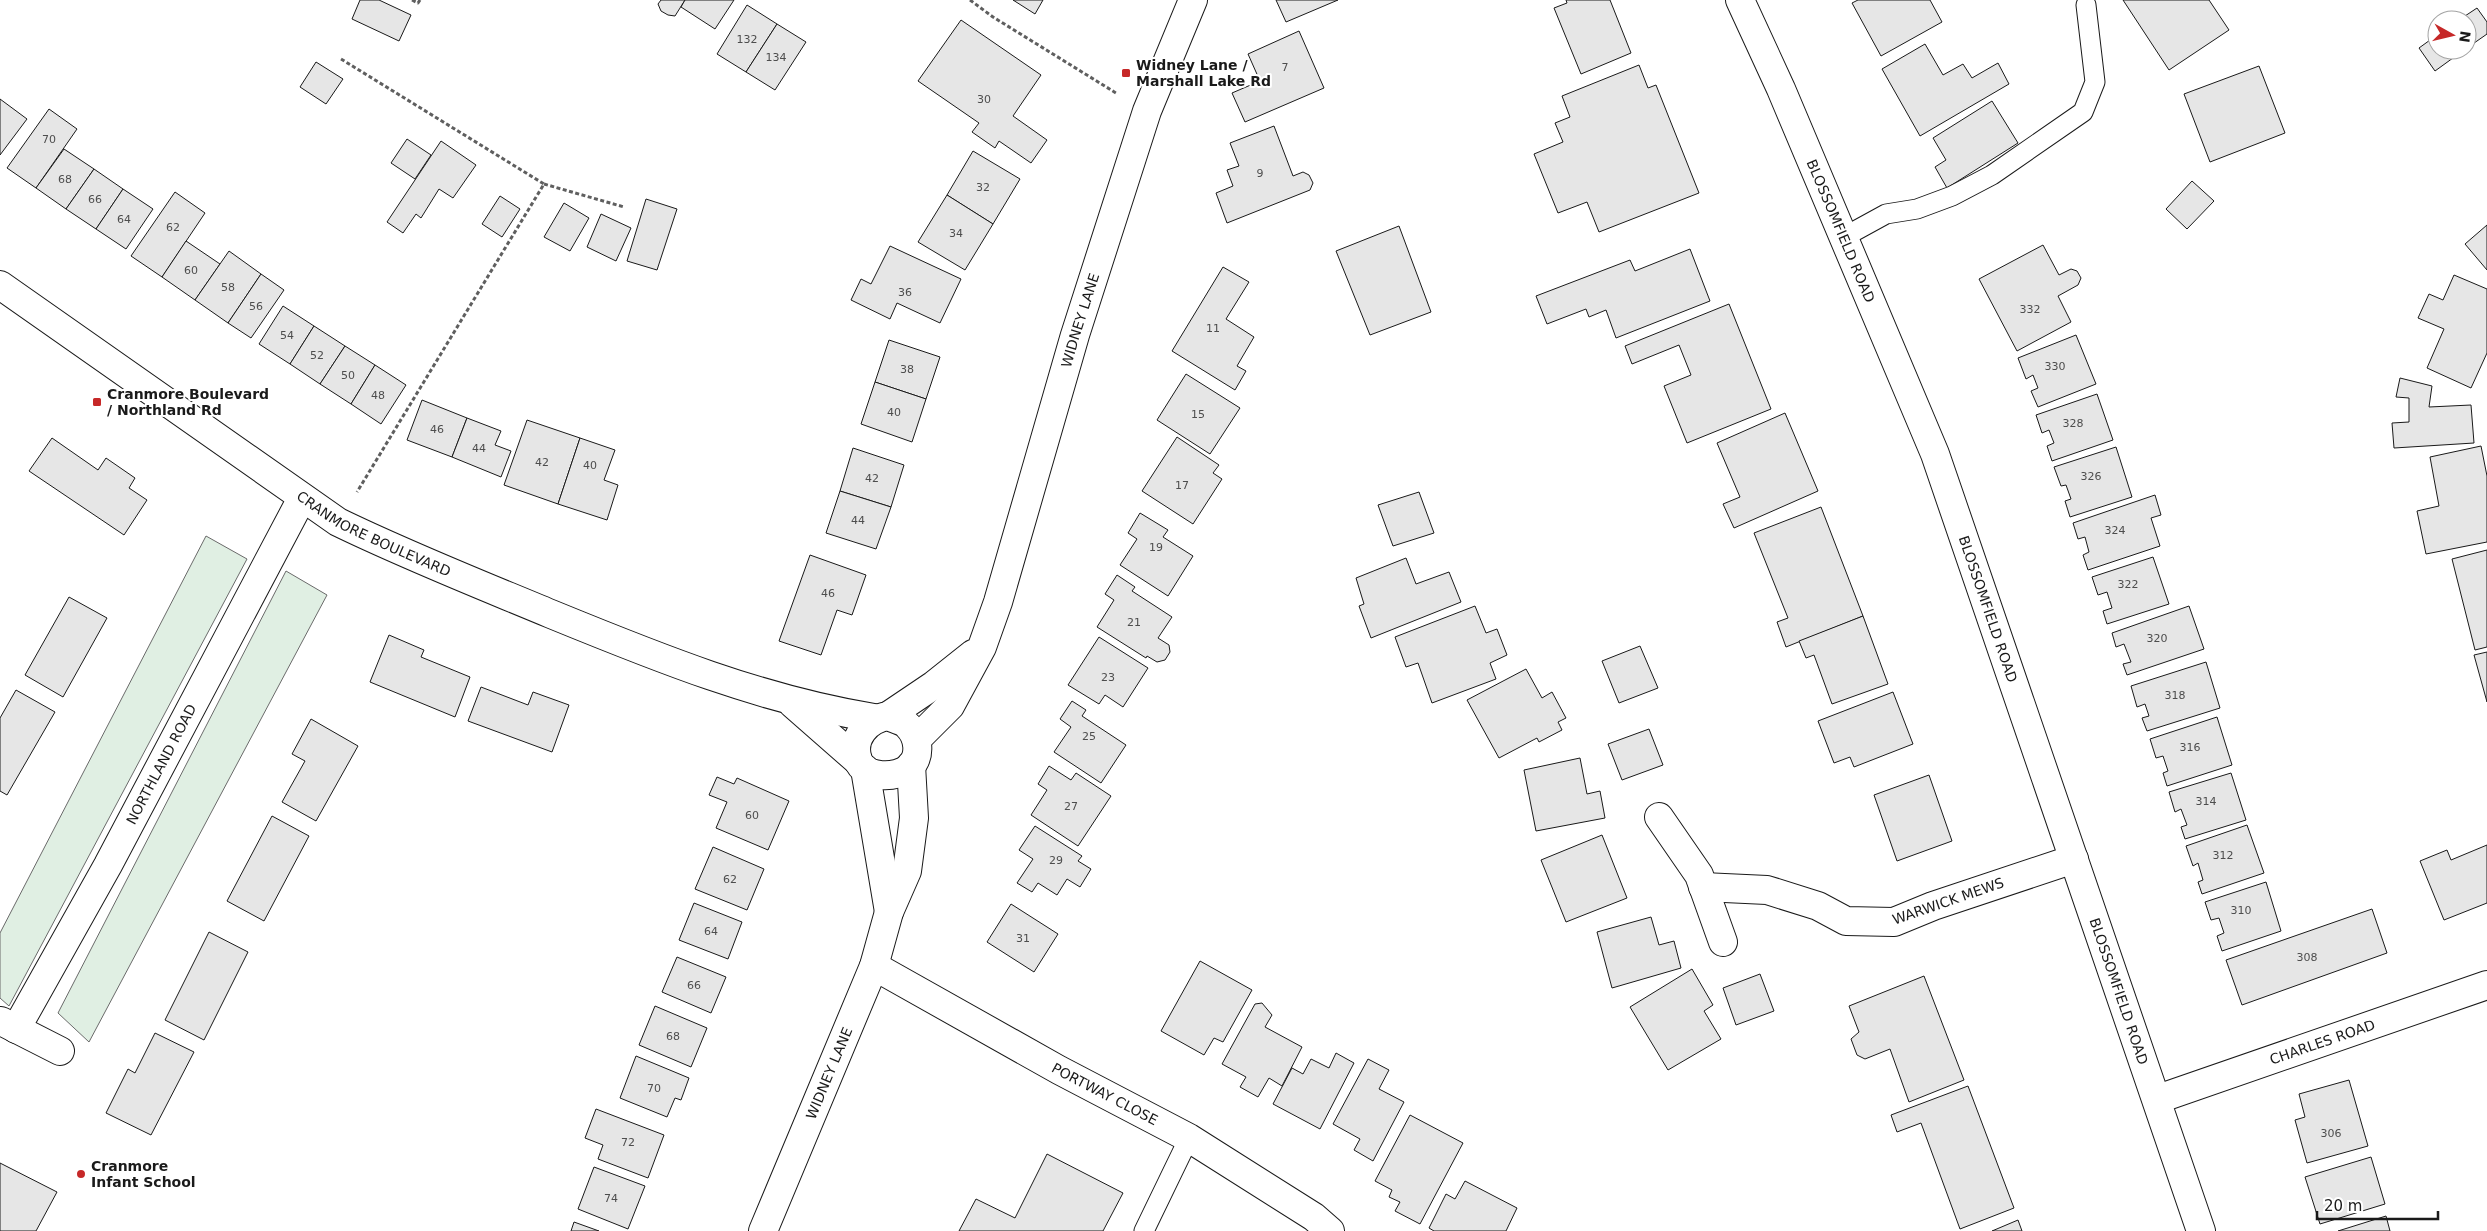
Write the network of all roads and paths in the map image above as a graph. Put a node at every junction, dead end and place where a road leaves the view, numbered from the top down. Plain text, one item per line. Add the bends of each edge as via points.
1 (412, 0) edge
2 (420, 0) edge
3 (970, 0) edge
4 (1193, 0) edge
5 (1740, 0) edge
6 (2086, 5) dead end
7 (341, 59) dead end
8 (1147, 111) junction
9 (544, 184) junction
10 (624, 207) dead end
11 (1844, 237) junction
12 (2, 291) edge
13 (302, 498) junction
14 (338, 522) junction
15 (982, 647) junction
16 (790, 701) junction
17 (881, 717) junction
18 (917, 739) junction
19 (861, 765) junction
20 (911, 766) junction
21 (1659, 817) dead end
22 (2074, 858) junction
23 (1703, 887) junction
24 (890, 912) junction
25 (1723, 942) dead end
26 (874, 966) junction
27 (2487, 985) edge
28 (8, 1025) edge
29 (60, 1051) dead end
30 (2158, 1099) junction
31 (1189, 1138) junction
32 (763, 1231) edge
33 (1144, 1231) edge
34 (1330, 1231) edge
35 (2201, 1231) edge

1 - 2 path via 418,3
3 - 8 path
4 - 8 street, WIDNEY LANE
5 - 11 street, BLOSSOMFIELD ROAD via 1782,88
6 - 11 lane via 2095,82 2083,112 1992,175 1952,196 1917,209 1886,214
7 - 9 path
8 - 15 street, WIDNEY LANE via 1075,335
9 - 10 path
9 - 14 path
11 - 22 street, BLOSSOMFIELD ROAD via 1935,454
12 - 13 street, CRANMORE BOULEVARD
13 - 14 street, CRANMORE BOULEVARD
13 - 28 street, NORTHLAND ROAD via 108,865
14 - 16 street, CRANMORE BOULEVARD via 394,549 649,654
15 - 17 street via 934,685
15 - 18 street, WIDNEY LANE via 950,706
16 - 17 street, CRANMORE BOULEVARD
16 - 19 street, CRANMORE BOULEVARD
17 - 18 street via 908,724
17 - 19 street via 862,731 856,745
18 - 20 street via 917,754
19 - 20 street via 887,777 901,774
19 - 24 street, WIDNEY LANE
20 - 24 street, WIDNEY LANE via 914,818 907,872
21 - 23 street via 1699,875
22 - 23 street, WARWICK MEWS via 1894,922 1846,921 1818,906 1767,890
22 - 30 street, BLOSSOMFIELD ROAD
23 - 25 street
24 - 26 street, WIDNEY LANE
26 - 31 street, PORTWAY CLOSE via 1059,1070
26 - 32 street, WIDNEY LANE
27 - 30 street, CHARLES ROAD
28 - 29 street, NORTHLAND ROAD
30 - 35 street, BLOSSOMFIELD ROAD
31 - 33 lane
31 - 34 street, PORTWAY CLOSE via 1314,1216

